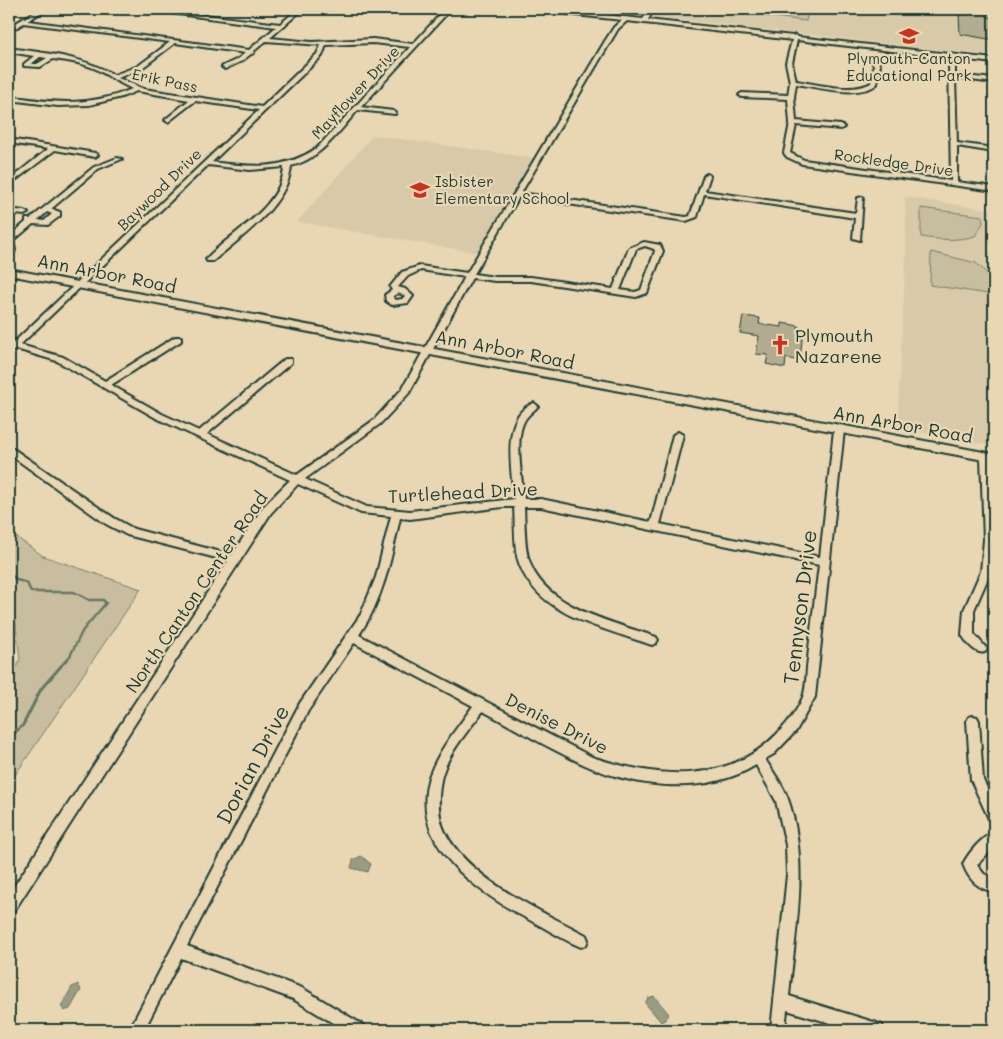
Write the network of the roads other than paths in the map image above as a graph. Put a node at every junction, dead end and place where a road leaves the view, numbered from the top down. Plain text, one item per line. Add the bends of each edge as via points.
1 (44, 9) edge
2 (144, 9) edge
3 (194, 9) edge
4 (301, 9) edge
5 (448, 9) edge
6 (537, 9) edge
7 (652, 9) edge
8 (187, 14) junction
9 (626, 18) junction
10 (645, 20) junction
11 (23, 21) junction
12 (282, 26) junction
13 (9, 30) edge
14 (795, 37) junction
15 (266, 39) junction
16 (175, 41) junction
17 (324, 44) junction
18 (414, 46) junction
19 (9, 50) edge
20 (252, 52) junction
21 (40, 54) junction
22 (53, 56) junction
23 (873, 60) dead end
24 (994, 61) edge
25 (952, 62) dead end
26 (225, 67) dead end
27 (952, 76) junction
28 (113, 78) junction
29 (994, 81) edge
30 (793, 82) junction
31 (136, 89) junction
32 (742, 94) dead end
33 (791, 97) junction
34 (9, 98) edge
35 (193, 99) junction
36 (357, 108) junction
37 (263, 109) junction
38 (393, 113) dead end
39 (168, 120) dead end
40 (793, 123) junction
41 (841, 127) dead end
42 (9, 141) edge
43 (954, 144) junction
44 (54, 148) junction
45 (994, 150) edge
46 (95, 155) dead end
47 (119, 159) dead end
48 (206, 163) junction
49 (288, 164) junction
50 (707, 176) dead end
51 (9, 183) edge
52 (954, 183) junction
53 (994, 188) edge
54 (701, 192) junction
55 (518, 195) junction
56 (861, 198) dead end
57 (45, 208) junction
58 (9, 211) edge
59 (24, 213) dead end
60 (859, 216) junction
61 (29, 221) junction
62 (857, 238) dead end
63 (9, 240) edge
64 (9, 255) edge
65 (210, 259) dead end
66 (9, 272) edge
67 (470, 276) junction
68 (78, 286) junction
69 (396, 292) dead end
70 (615, 293) junction
71 (178, 339) dead end
72 (12, 348) edge
73 (429, 352) junction
74 (288, 361) dead end
75 (105, 385) junction
76 (534, 406) dead end
77 (840, 430) junction
78 (200, 435) junction
79 (678, 435) dead end
80 (9, 450) edge
81 (990, 458) edge
82 (296, 480) junction
83 (519, 502) junction
84 (396, 515) junction
85 (655, 525) junction
86 (234, 559) junction
87 (825, 562) junction
88 (352, 637) junction
89 (652, 640) dead end
90 (981, 649) dead end
91 (481, 704) junction
92 (973, 721) dead end
93 (758, 758) junction
94 (994, 815) edge
95 (994, 838) edge
96 (994, 885) edge
97 (9, 906) edge
98 (581, 940) dead end
99 (177, 950) junction
100 (781, 1001) junction
101 (136, 1030) edge
102 (358, 1030) edge
103 (778, 1030) edge
104 (877, 1030) edge

1 - 11 main road
2 - 8 street
3 - 8 street
4 - 12 street
5 - 18 street, Mayflower Drive
6 - 9 street
7 - 10 street
8 - 12 street
9 - 10 street
9 - 55 street, North Canton Center Road via 608,40
10 - 14 street
11 - 13 main road
11 - 16 street
12 - 15 street
14 - 24 street
14 - 30 street via 789,63
15 - 17 street
15 - 20 street
16 - 20 street
16 - 28 street via 140,67
17 - 18 street via 367,41
17 - 37 street, Baywood Drive via 320,55
18 - 36 street, Mayflower Drive
19 - 21 street, Erik Pass
20 - 26 street
21 - 22 street, Erik Pass
21 - 22 street via 26,65 38,66
22 - 28 street, Erik Pass via 87,63
23 - 30 street via 877,65 874,84 867,88
25 - 27 street
27 - 29 street
27 - 43 street
28 - 31 street, Erik Pass
30 - 33 street
31 - 34 street via 105,101 101,109 95,110 84,105 62,106
31 - 35 street, Erik Pass
32 - 33 street
33 - 40 street
35 - 37 street, Erik Pass
35 - 39 street
36 - 38 street
36 - 49 street, Mayflower Drive via 317,151
37 - 48 street, Baywood Drive
40 - 41 street
40 - 52 street, Rockledge Drive via 787,153 791,158
42 - 44 street
43 - 45 street
43 - 52 street
44 - 46 street
44 - 51 street
47 - 57 street via 100,165
48 - 49 street, Mayflower Drive via 252,169
48 - 68 street, Baywood Drive
49 - 65 street via 289,176 280,192 232,243
50 - 54 street
52 - 53 street, Rockledge Drive
54 - 55 street via 693,217 686,219
54 - 60 street
55 - 67 street, North Canton Center Road
56 - 60 street
57 - 61 street
57 - 61 street via 58,214 46,223
58 - 59 street
60 - 62 street
61 - 63 street
63 - 64 street
66 - 68 main road, Ann Arbor Road
67 - 69 street via 416,269 399,279 394,287
67 - 70 street via 531,279
67 - 73 street, North Canton Center Road
68 - 72 street, Baywood Drive
68 - 73 main road, Ann Arbor Road
70 - 70 street via 634,295 643,292 659,251 657,247 644,244 632,248
71 - 75 street
72 - 75 street, Turtlehead Drive via 60,359
73 - 77 main road, Ann Arbor Road
73 - 82 street, North Canton Center Road via 406,391 388,412
74 - 78 street
75 - 78 street, Turtlehead Drive
76 - 83 street via 522,416 517,428 515,449
77 - 81 main road, Ann Arbor Road
77 - 87 street, Tennyson Drive
78 - 82 street, Turtlehead Drive
79 - 85 street
80 - 86 street via 130,532
81 - 90 street via 990,540 986,571 969,610 968,635
82 - 84 street, Turtlehead Drive via 357,508
82 - 86 street, North Canton Center Road via 267,510
83 - 84 street, Turtlehead Drive
83 - 85 street, Turtlehead Drive via 572,507
83 - 89 street via 522,559 537,588 569,609
84 - 88 street, Dorian Drive via 376,592
85 - 87 street, Turtlehead Drive
86 - 97 street, North Canton Center Road
87 - 93 street, Tennyson Drive via 808,697 791,730
88 - 91 street, Denise Drive
88 - 99 street, Dorian Drive via 304,707
91 - 93 street, Denise Drive via 589,761 634,776 706,778 735,770
91 - 98 street via 451,746 435,781 433,808 440,835 458,863 482,884
92 - 94 street via 977,780
93 - 100 street via 782,799 793,844 794,875
95 - 96 street via 973,857 970,864 972,872 980,880
99 - 101 street, Dorian Drive
99 - 102 street via 297,993
100 - 103 street
100 - 104 street

